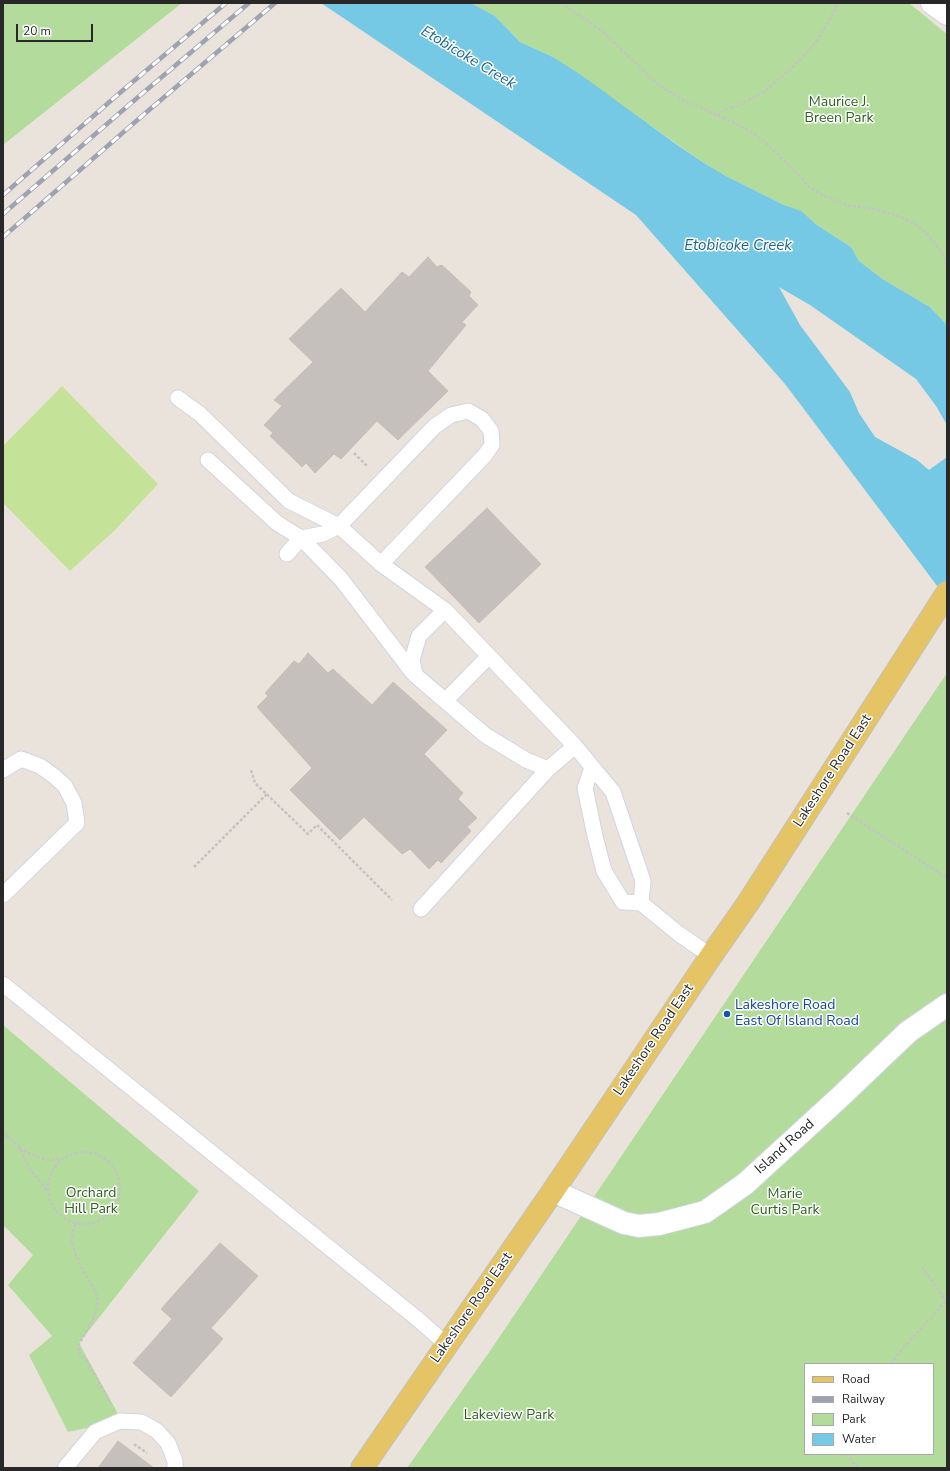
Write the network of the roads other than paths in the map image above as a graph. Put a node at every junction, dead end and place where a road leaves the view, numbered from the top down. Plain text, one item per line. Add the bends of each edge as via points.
1 (932, 3) edge
2 (947, 14) edge
3 (178, 398) dead end
4 (208, 460) dead end
5 (339, 526) junction
6 (301, 538) junction
7 (287, 554) dead end
8 (381, 564) junction
9 (942, 600) edge
10 (445, 610) junction
11 (489, 656) junction
12 (415, 675) junction
13 (445, 701) junction
14 (575, 746) junction
15 (592, 767) junction
16 (3, 770) edge
17 (548, 770) junction
18 (3, 895) edge
19 (641, 904) junction
20 (421, 909) dead end
21 (711, 956) junction
22 (3, 984) edge
23 (947, 1005) edge
24 (553, 1191) junction
25 (446, 1345) junction
26 (65, 1468) edge
27 (175, 1468) edge
28 (362, 1468) edge

1 - 2 street
3 - 5 lane via 200,414 290,501
4 - 6 lane via 277,523
5 - 6 lane via 322,534
5 - 8 lane
5 - 8 lane via 435,426 451,415 468,411 482,419 490,431 492,445 485,456
6 - 7 lane
6 - 12 lane via 341,579
8 - 10 lane
9 - 21 main road, Lakeshore Road East via 748,904
10 - 11 lane
10 - 12 lane via 419,636 412,660
11 - 13 lane
11 - 14 lane
12 - 13 lane
13 - 17 lane via 485,735
14 - 15 lane
14 - 17 lane
15 - 19 lane via 613,792 643,881
15 - 19 lane via 585,788 604,871 623,902
16 - 18 lane via 21,759 50,773 65,786 74,803 76,823
17 - 20 lane
19 - 21 lane
21 - 24 main road, Lakeshore Road East
22 - 25 lane via 420,1321
23 - 24 street, Island Road via 908,1032 745,1184 705,1212 659,1224 640,1226 624,1223
24 - 25 main road, Lakeshore Road East
25 - 28 main road, Lakeshore Road East
26 - 27 lane via 95,1432 120,1421 140,1422 157,1431 168,1443

